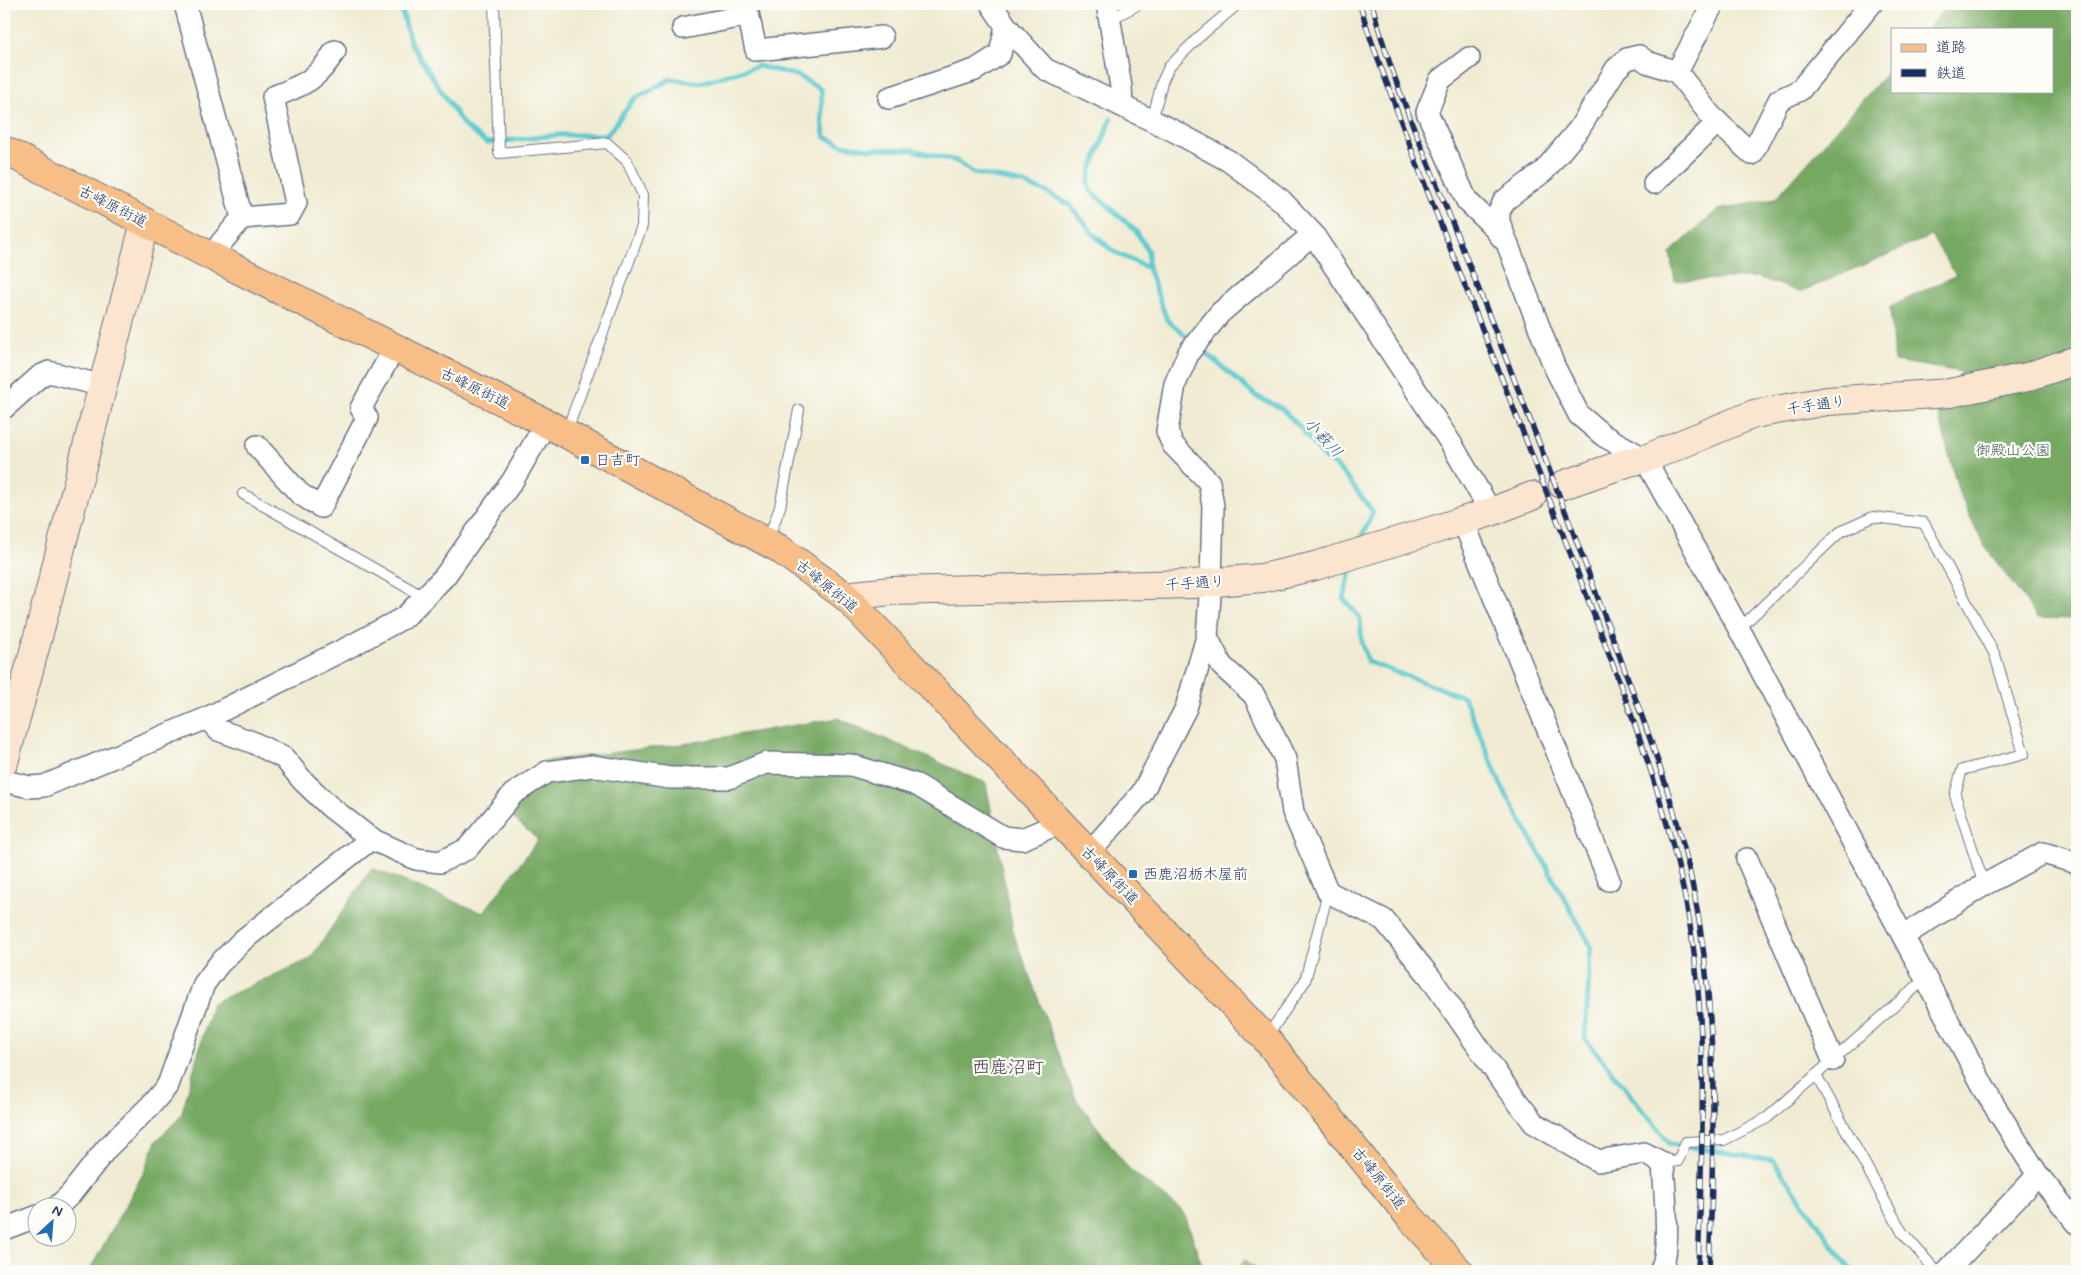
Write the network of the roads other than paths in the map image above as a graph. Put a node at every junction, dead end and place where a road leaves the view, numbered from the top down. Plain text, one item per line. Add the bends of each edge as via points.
1 (185, 4) edge
2 (494, 4) edge
3 (991, 4) edge
4 (1139, 4) edge
5 (1238, 4) edge
6 (1712, 4) edge
7 (1871, 4) edge
8 (747, 9) edge
9 (1108, 12) edge
10 (1006, 26) junction
11 (683, 28) dead end
12 (882, 37) dead end
13 (335, 51) dead end
14 (1469, 58) dead end
15 (1678, 72) junction
16 (889, 98) dead end
17 (1122, 106) junction
18 (1152, 121) junction
19 (1718, 122) junction
20 (4, 150) edge
21 (1654, 182) dead end
22 (242, 218) junction
23 (145, 222) junction
24 (1313, 234) junction
25 (1506, 243) junction
26 (215, 258) junction
27 (395, 348) junction
28 (2077, 360) edge
29 (103, 386) junction
30 (4, 408) edge
31 (799, 410) dead end
32 (556, 428) junction
33 (257, 446) dead end
34 (1645, 459) junction
35 (1563, 485) dead end
36 (242, 494) dead end
37 (1532, 496) dead end
38 (1491, 512) junction
39 (1463, 521) junction
40 (767, 542) junction
41 (1211, 582) junction
42 (845, 596) junction
43 (424, 597) junction
44 (1739, 629) junction
45 (1207, 637) junction
46 (207, 718) junction
47 (4, 762) edge
48 (4, 781) edge
49 (1060, 823) junction
50 (371, 839) junction
51 (1089, 853) junction
52 (1747, 859) dead end
53 (2077, 864) edge
54 (1609, 880) dead end
55 (1984, 885) junction
56 (1328, 892) junction
57 (1903, 936) junction
58 (1925, 979) junction
59 (1266, 1039) junction
60 (1833, 1060) junction
61 (1816, 1075) junction
62 (1663, 1163) junction
63 (2038, 1176) junction
64 (68, 1198) edge
65 (28, 1220) edge
66 (2077, 1223) edge
67 (4, 1229) edge
68 (1459, 1271) edge
69 (1660, 1271) edge
70 (1936, 1271) edge
71 (1947, 1271) edge

1 - 22 street
2 - 32 lane via 499,153 607,143 627,161 643,195 642,226
3 - 10 street
4 - 9 lane
5 - 18 lane via 1169,67
6 - 15 street
7 - 19 street via 1800,90 1779,100 1752,154
8 - 11 street
8 - 12 street via 756,50
9 - 17 street
10 - 16 street via 1000,54 976,70
10 - 17 street via 1045,69
13 - 22 street via 326,66 307,83 273,96 296,203 290,214
14 - 25 street via 1440,80 1427,112 1467,201
15 - 19 street
15 - 25 street via 1646,62 1639,56 1627,59 1616,68 1579,129 1544,171 1504,201 1499,222
17 - 18 street
18 - 24 street via 1229,161 1280,200
19 - 21 street
20 - 23 main road, 古峰原街道
22 - 26 street via 221,243
23 - 26 main road, 古峰原街道
23 - 29 street
24 - 38 street via 1452,445
24 - 41 street via 1220,313 1189,352 1175,384 1167,431 1173,445 1209,482 1213,506
25 - 34 street via 1554,366 1579,415 1604,436
26 - 27 main road, 古峰原街道
27 - 32 main road, 古峰原街道
27 - 33 street via 361,408 367,418 321,507 300,494
28 - 34 street, 千手通り via 2027,377 1950,393 1827,401 1754,414
29 - 30 street via 49,372
29 - 47 street
31 - 40 lane via 780,507
32 - 40 main road, 古峰原街道
32 - 43 street via 513,480 445,576
34 - 35 street, 千手通り
34 - 44 street
36 - 43 lane
37 - 38 street, 千手通り
38 - 39 street, 千手通り
39 - 41 street, 千手通り via 1314,566 1262,578
39 - 54 street
40 - 42 main road, 古峰原街道
41 - 42 street, 千手通り via 892,591
41 - 45 street
42 - 49 main road, 古峰原街道
43 - 46 street via 405,617
44 - 55 lane via 1840,532 1873,517 1924,523 1994,655 2024,754 1962,770 1956,794
44 - 57 street
45 - 51 street via 1186,708 1142,793
45 - 56 street via 1217,660 1254,695 1266,719 1284,759 1292,812
46 - 48 street via 44,786 30,787
46 - 50 street via 218,730 284,758 329,806
49 - 50 street via 1022,839 1003,837 916,785 851,765 766,763 729,778 670,778 592,766 547,772 513,794 467,849 440,862 416,859
49 - 51 main road, 古峰原街道
50 - 64 street via 243,940 219,964 204,984 168,1085 106,1149
51 - 59 main road, 古峰原街道
52 - 60 street
53 - 55 street via 2043,853
55 - 57 street
56 - 59 lane via 1305,981
56 - 62 street via 1384,920 1430,977 1534,1123 1598,1161 1644,1153
57 - 58 street
58 - 60 lane
58 - 63 street via 1990,1099
59 - 68 main road, 古峰原街道
60 - 61 lane
61 - 62 lane via 1766,1118 1724,1140 1686,1142 1678,1161
61 - 70 lane via 1902,1232
62 - 69 street via 1666,1228 1664,1264
63 - 66 street
63 - 71 street
65 - 67 street

